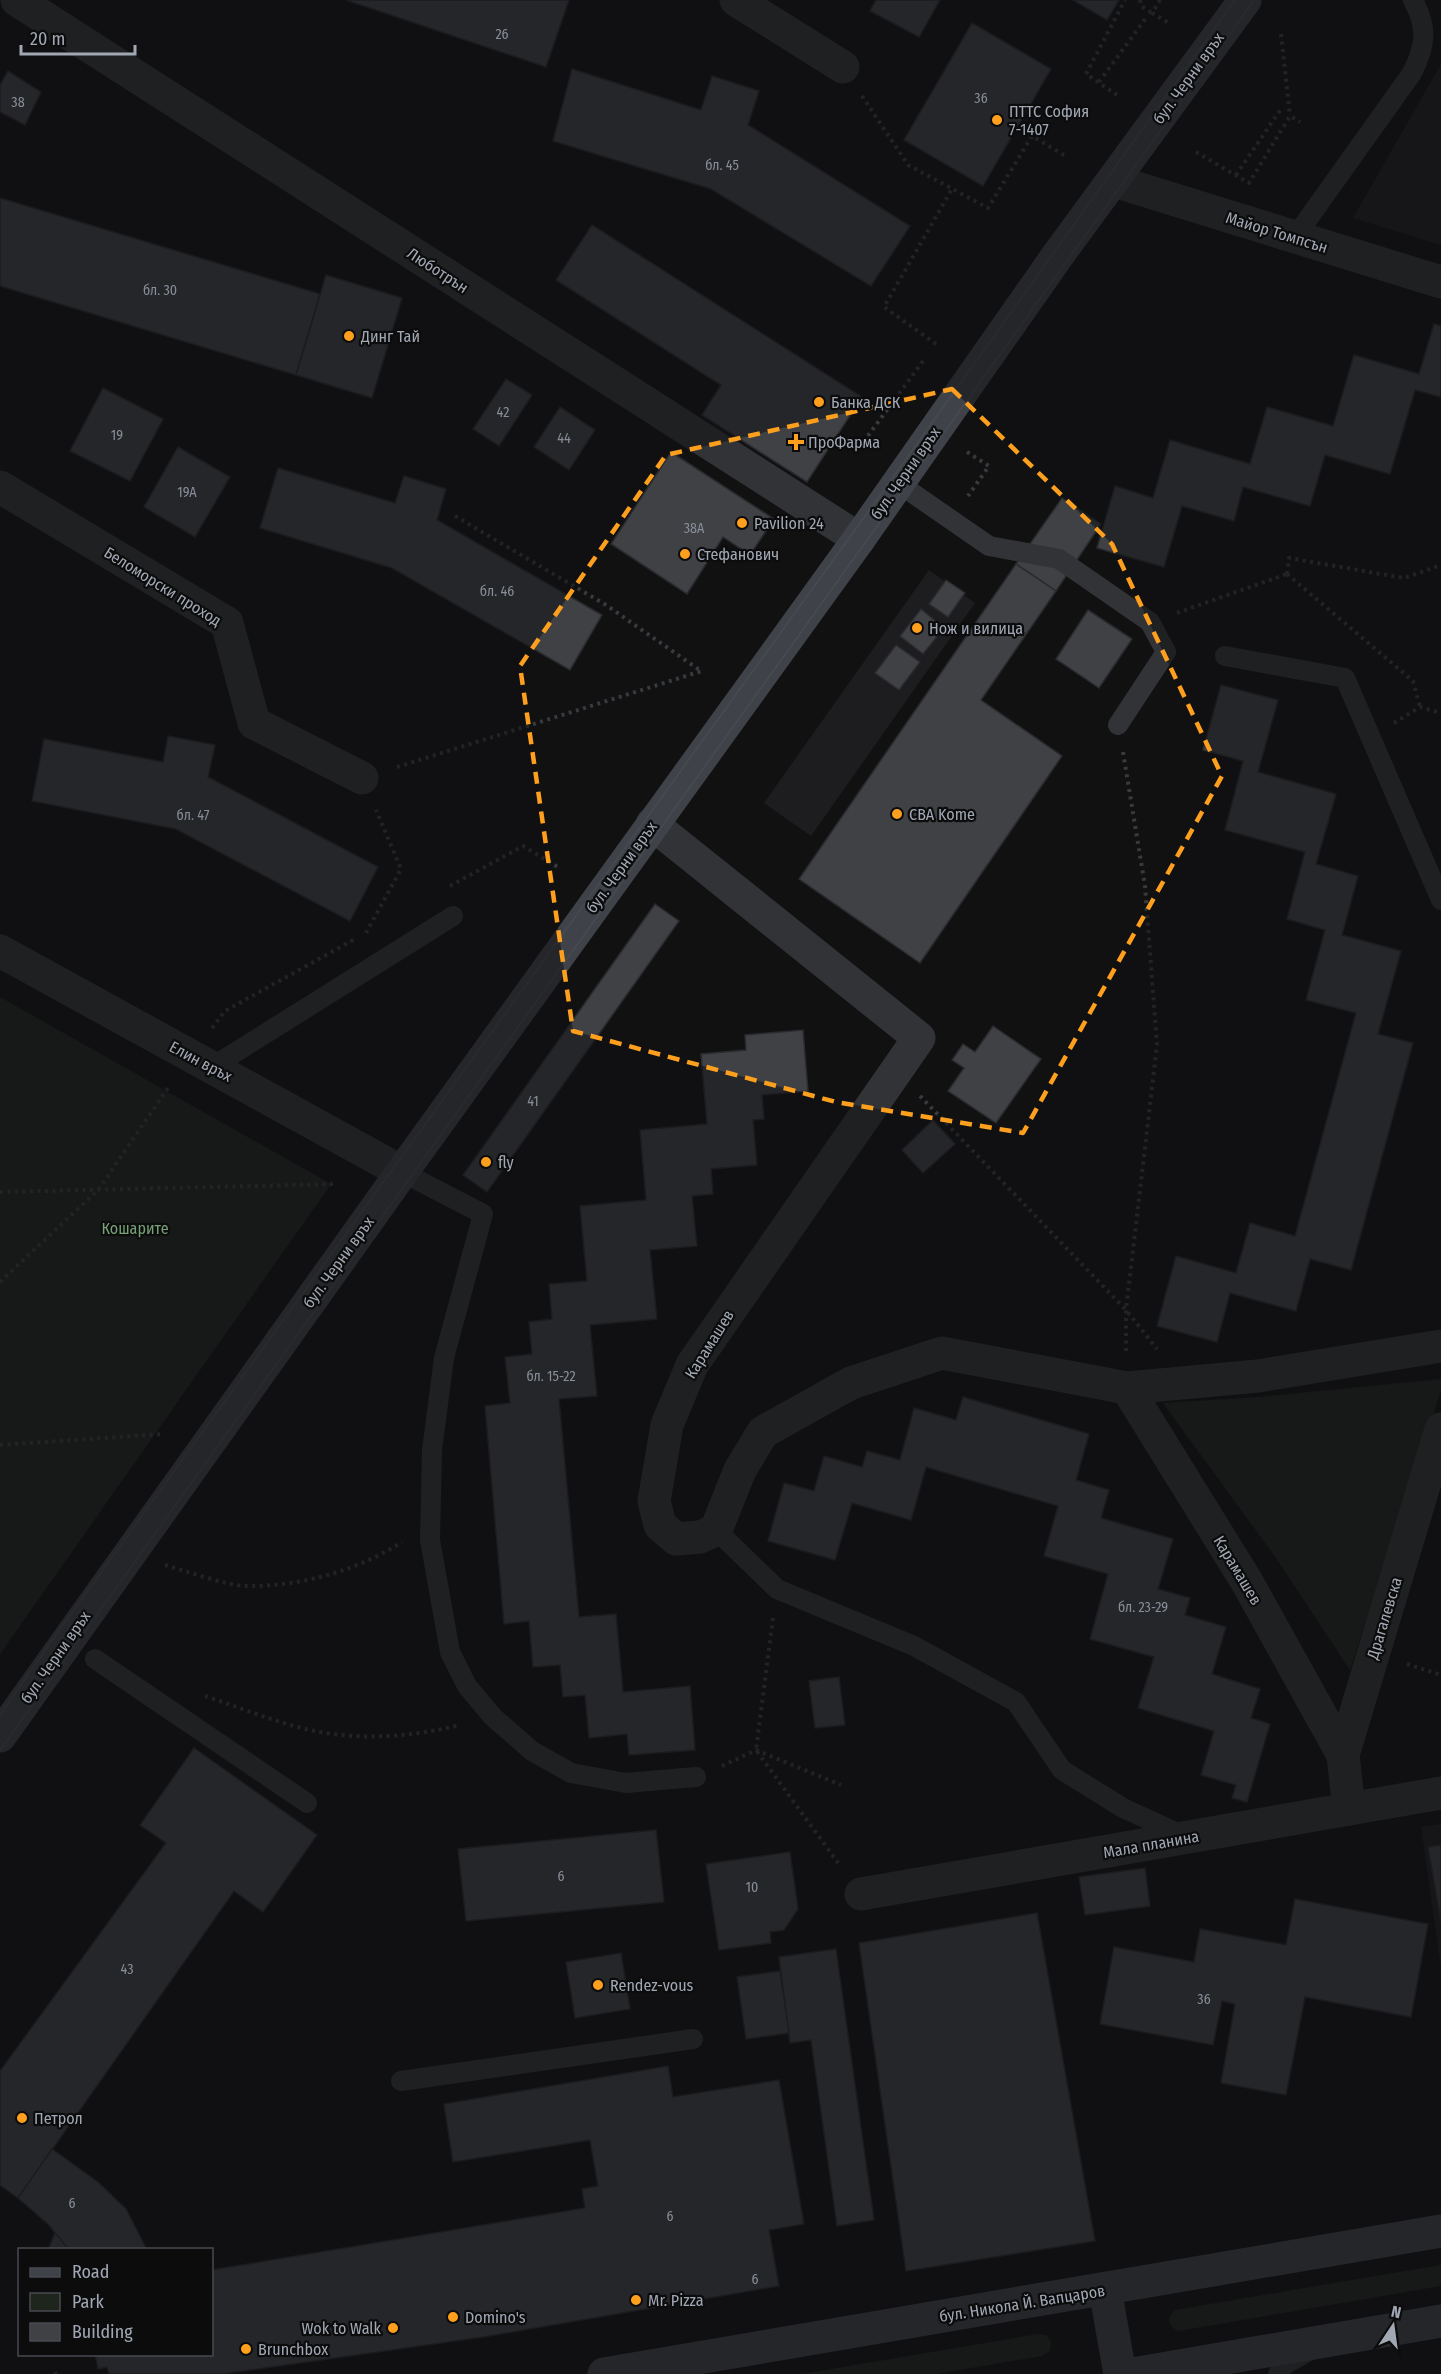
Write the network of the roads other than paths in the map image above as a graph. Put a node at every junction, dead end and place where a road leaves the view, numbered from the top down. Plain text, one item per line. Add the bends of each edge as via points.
1 (10, 0) edge
2 (17, 0) edge
3 (736, 0) edge
4 (1245, 0) edge
5 (1413, 0) edge
6 (0, 14) edge
7 (843, 68) road end
8 (1114, 181) junction
9 (1295, 237) junction
10 (1441, 282) edge
11 (898, 483) junction
12 (0, 487) edge
13 (859, 539) junction
14 (1226, 656) dead end
15 (1118, 724) road end
16 (363, 778) road end
17 (652, 824) junction
18 (1441, 900) edge
19 (453, 916) dead end
20 (0, 951) edge
21 (201, 1061) junction
22 (402, 1172) junction
23 (1441, 1346) edge
24 (1126, 1388) junction
25 (1441, 1429) edge
26 (716, 1530) junction
27 (95, 1659) dead end
28 (0, 1736) edge
29 (1343, 1755) junction
30 (696, 1777) road end
31 (1441, 1793) edge
32 (307, 1803) dead end
33 (1348, 1809) junction
34 (1188, 1838) junction
35 (861, 1894) road end
36 (693, 2039) dead end
37 (401, 2081) dead end
38 (1441, 2231) edge
39 (1105, 2289) junction
40 (1441, 2321) edge
41 (1330, 2340) junction
42 (604, 2374) edge
43 (1120, 2374) edge
44 (1133, 2374) edge
45 (1278, 2374) edge

1 - 6 street
2 - 13 street, Люботрън
3 - 7 street
4 - 8 main road, бул. Черни връх
5 - 9 lane via 1423,26 1421,55
8 - 9 street, Майор Томпсън
8 - 11 main road, бул. Черни връх
9 - 10 street, Майор Томпсън
11 - 13 main road, бул. Черни връх
11 - 15 lane via 989,546 1059,559 1150,622 1166,652
12 - 16 street, Беломорски проход via 227,623 254,723
13 - 17 main road, бул. Черни връх
14 - 18 lane via 1345,678
17 - 22 main road, бул. Черни връх
17 - 26 street, Карамашев via 919,1038 692,1365 667,1425 654,1501 660,1525 676,1539
19 - 21 lane
20 - 21 street, Елин връх
21 - 22 street, Елин връх
22 - 28 main road, бул. Черни връх
22 - 30 lane via 483,1214 444,1358 432,1450 430,1540 450,1652 467,1686 493,1717 532,1751 572,1773 626,1783
23 - 24 street via 1258,1376
24 - 26 street via 942,1353 851,1383 763,1432 740,1470
24 - 29 street, Карамашев via 1247,1582
25 - 29 street, Драгалевска
26 - 34 lane via 777,1589 914,1647 1016,1702 1062,1770 1123,1808
27 - 32 lane
29 - 33 street, Драгалевска
31 - 33 street, Мала планина
33 - 34 street, Мала планина
34 - 35 street, Мала планина
36 - 37 lane
38 - 39 main road, бул. Никола Й. Вапцаров
39 - 42 main road, бул. Никола Й. Вапцаров
39 - 43 main road
40 - 41 main road
41 - 44 main road
41 - 45 lane via 1284,2365

